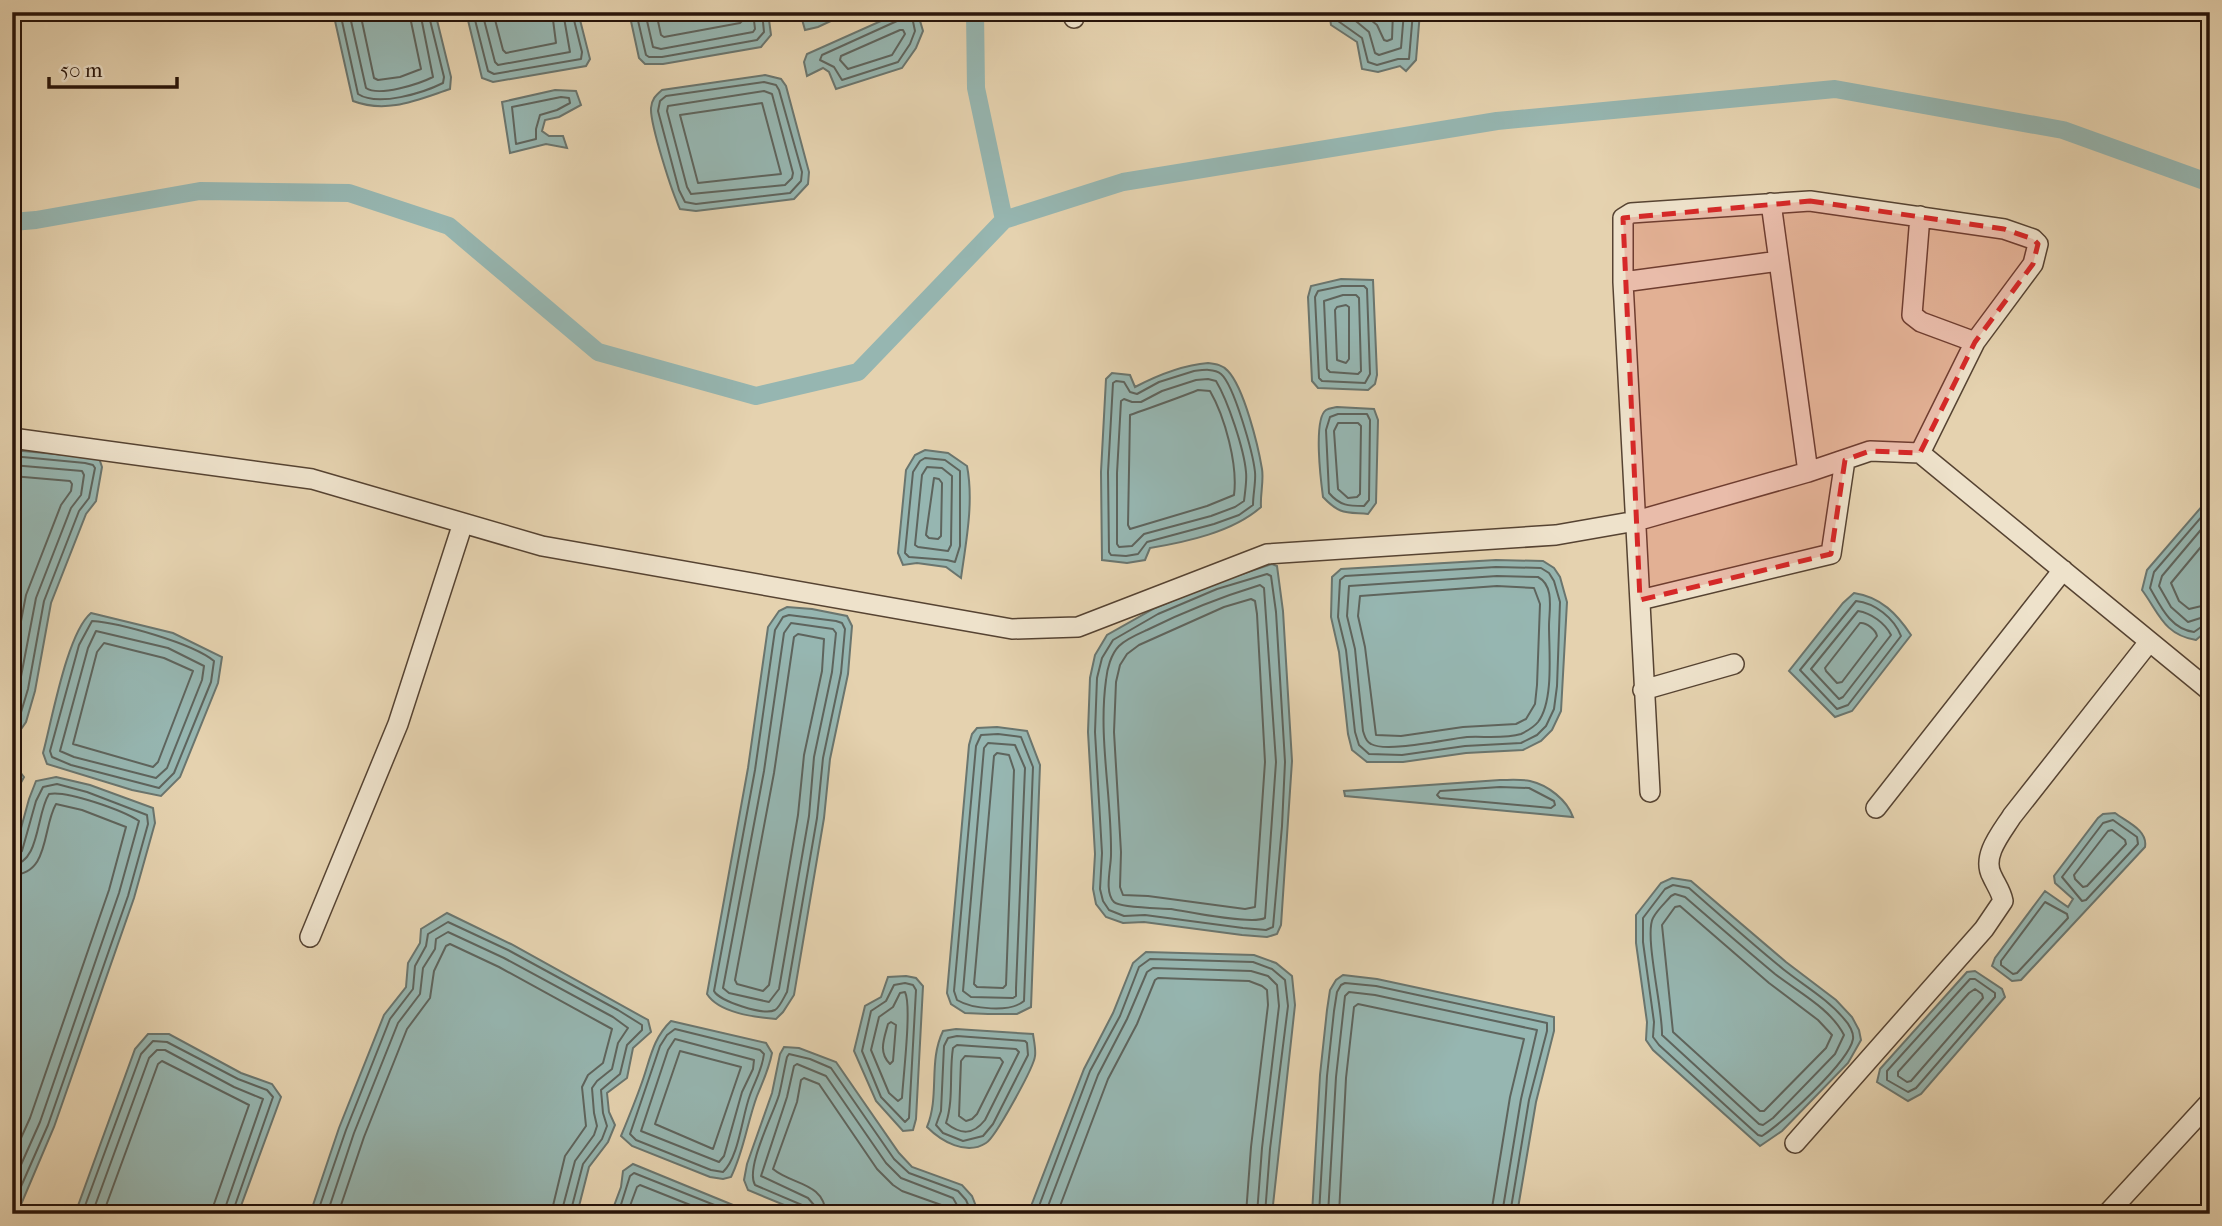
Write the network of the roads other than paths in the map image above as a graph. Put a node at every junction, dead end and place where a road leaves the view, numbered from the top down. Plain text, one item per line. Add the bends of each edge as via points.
1 (1771, 203) junction
2 (1920, 216) junction
3 (1779, 261) junction
4 (1623, 282) junction
5 (1975, 342) junction
6 (12, 438) edge
7 (1920, 453) junction
8 (1845, 460) junction
9 (1808, 472) junction
10 (1636, 521) junction
11 (463, 523) junction
12 (2063, 570) junction
13 (1640, 600) junction
14 (2150, 642) junction
15 (1734, 664) dead end
16 (1643, 690) junction
17 (2210, 691) edge
18 (1650, 792) dead end
19 (1876, 807) dead end
20 (310, 937) dead end
21 (2210, 1102) edge
22 (1795, 1143) dead end
23 (2107, 1214) edge

1 - 2 street via 1810,201
1 - 3 street
1 - 4 street via 1631,213 1623,218
2 - 5 street via 1912,315
2 - 5 street via 2004,229 2038,244 2033,264
3 - 4 street
3 - 9 street
4 - 10 street
5 - 7 street
6 - 11 street via 312,479
7 - 8 street via 1870,451
7 - 12 street
8 - 9 street
8 - 13 street via 1831,554
9 - 10 street
10 - 11 street via 1556,535 1267,554 1078,627 1012,629 542,546
10 - 13 street
11 - 20 street via 398,724
12 - 14 street
12 - 19 street
13 - 16 street
14 - 17 street
14 - 22 street via 1994,845 1988,861 2003,901 1984,929
15 - 16 street
16 - 18 street
21 - 23 street

